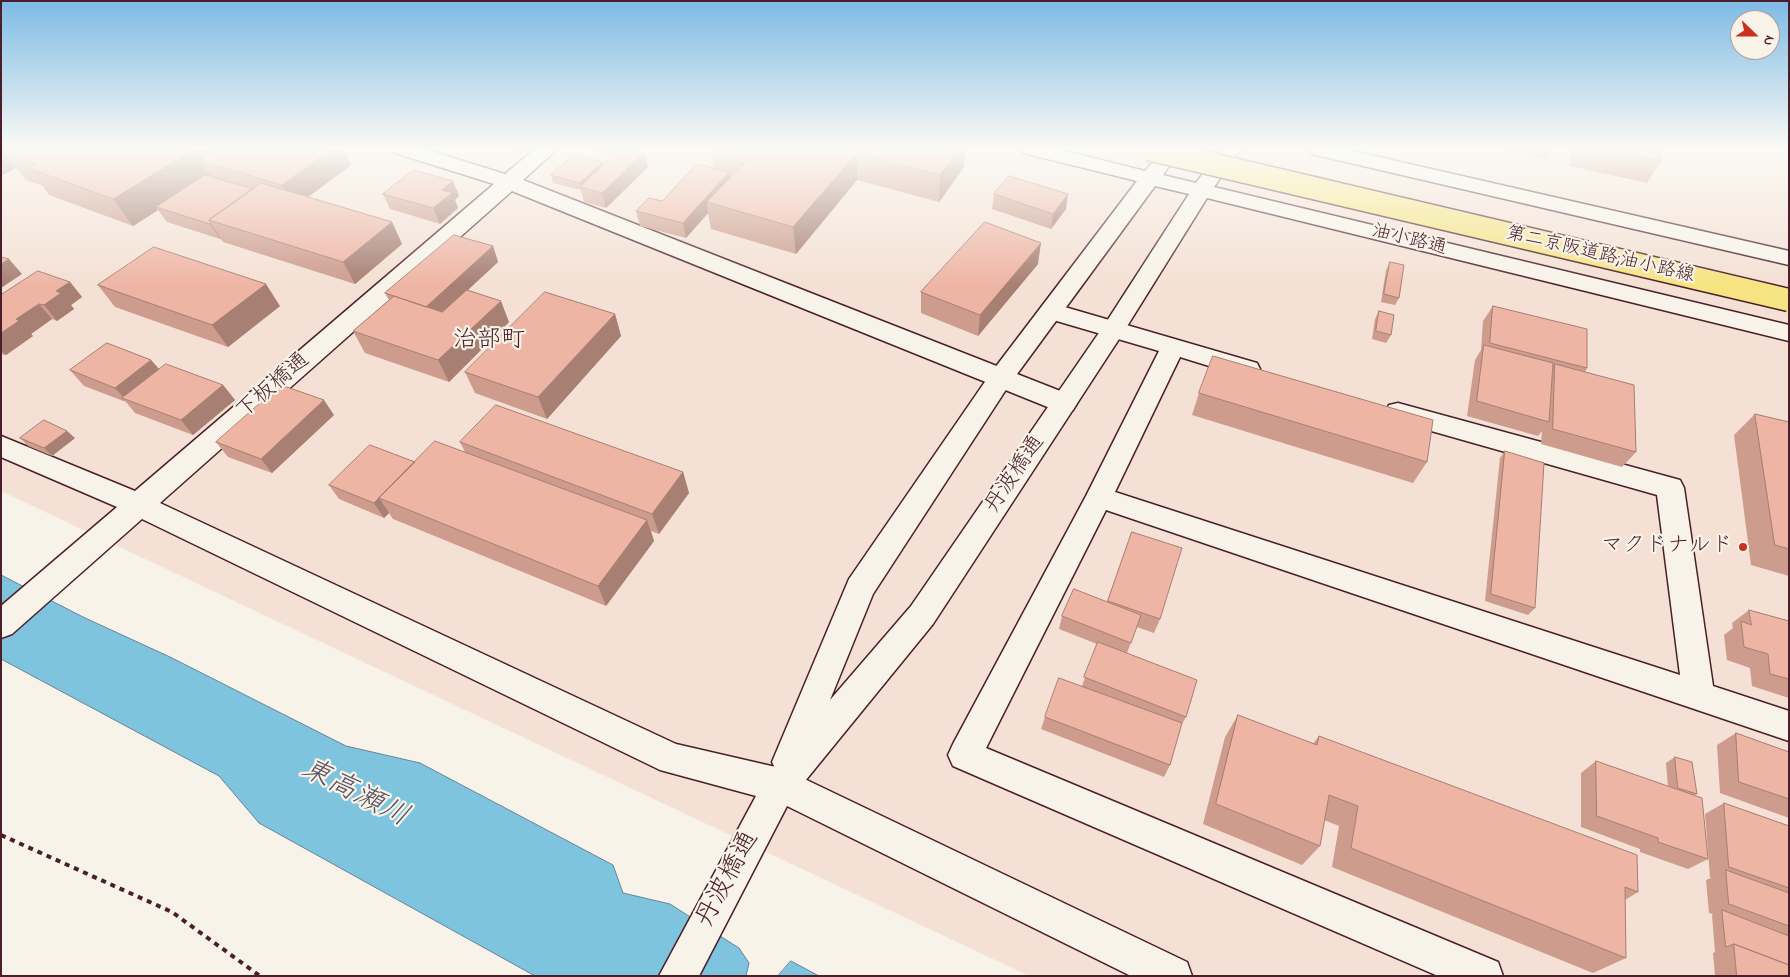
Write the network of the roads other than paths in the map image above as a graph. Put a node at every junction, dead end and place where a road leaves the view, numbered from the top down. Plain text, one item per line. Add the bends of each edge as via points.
1 (496, 195) edge
2 (541, 195) edge
3 (1137, 195) edge
4 (1199, 195) edge
5 (1216, 195) edge
6 (1339, 195) edge
7 (1412, 195) edge
8 (1511, 195) edge
9 (1789, 258) edge
10 (1789, 282) edge
11 (1789, 300) edge
12 (1051, 310) junction
13 (1113, 330) junction
14 (1789, 333) edge
15 (1173, 348) junction
16 (1269, 375) edge
17 (1000, 378) junction
18 (1064, 403) junction
19 (1374, 405) edge
20 (1, 446) edge
21 (1099, 497) junction
22 (133, 510) junction
23 (1, 625) edge
24 (1699, 696) junction
25 (1789, 726) edge
26 (773, 799) junction
27 (678, 976) edge
28 (1173, 976) edge
29 (1484, 976) edge

1 - 22 street, 下板橋通
2 - 17 street
3 - 12 street, 丹波橋通
4 - 13 street, 丹波橋通
5 - 14 street, 油小路通
6 - 11 highway, 第二京阪道路;油小路線, bridge
7 - 10 highway, 第二京阪道路;油小路線
8 - 9 street
12 - 13 street
12 - 17 street, 丹波橋通
13 - 15 street
13 - 18 street, 丹波橋通
15 - 16 street
15 - 21 street
17 - 18 street
17 - 26 street, 丹波橋通 via 860,588
18 - 26 street, 丹波橋通 via 922,615
19 - 24 street via 1670,488
20 - 22 street
21 - 24 street
21 - 29 street via 965,755
22 - 23 street, 下板橋通
22 - 26 street via 672,759
24 - 25 street
26 - 27 street, 丹波橋通
26 - 28 street

